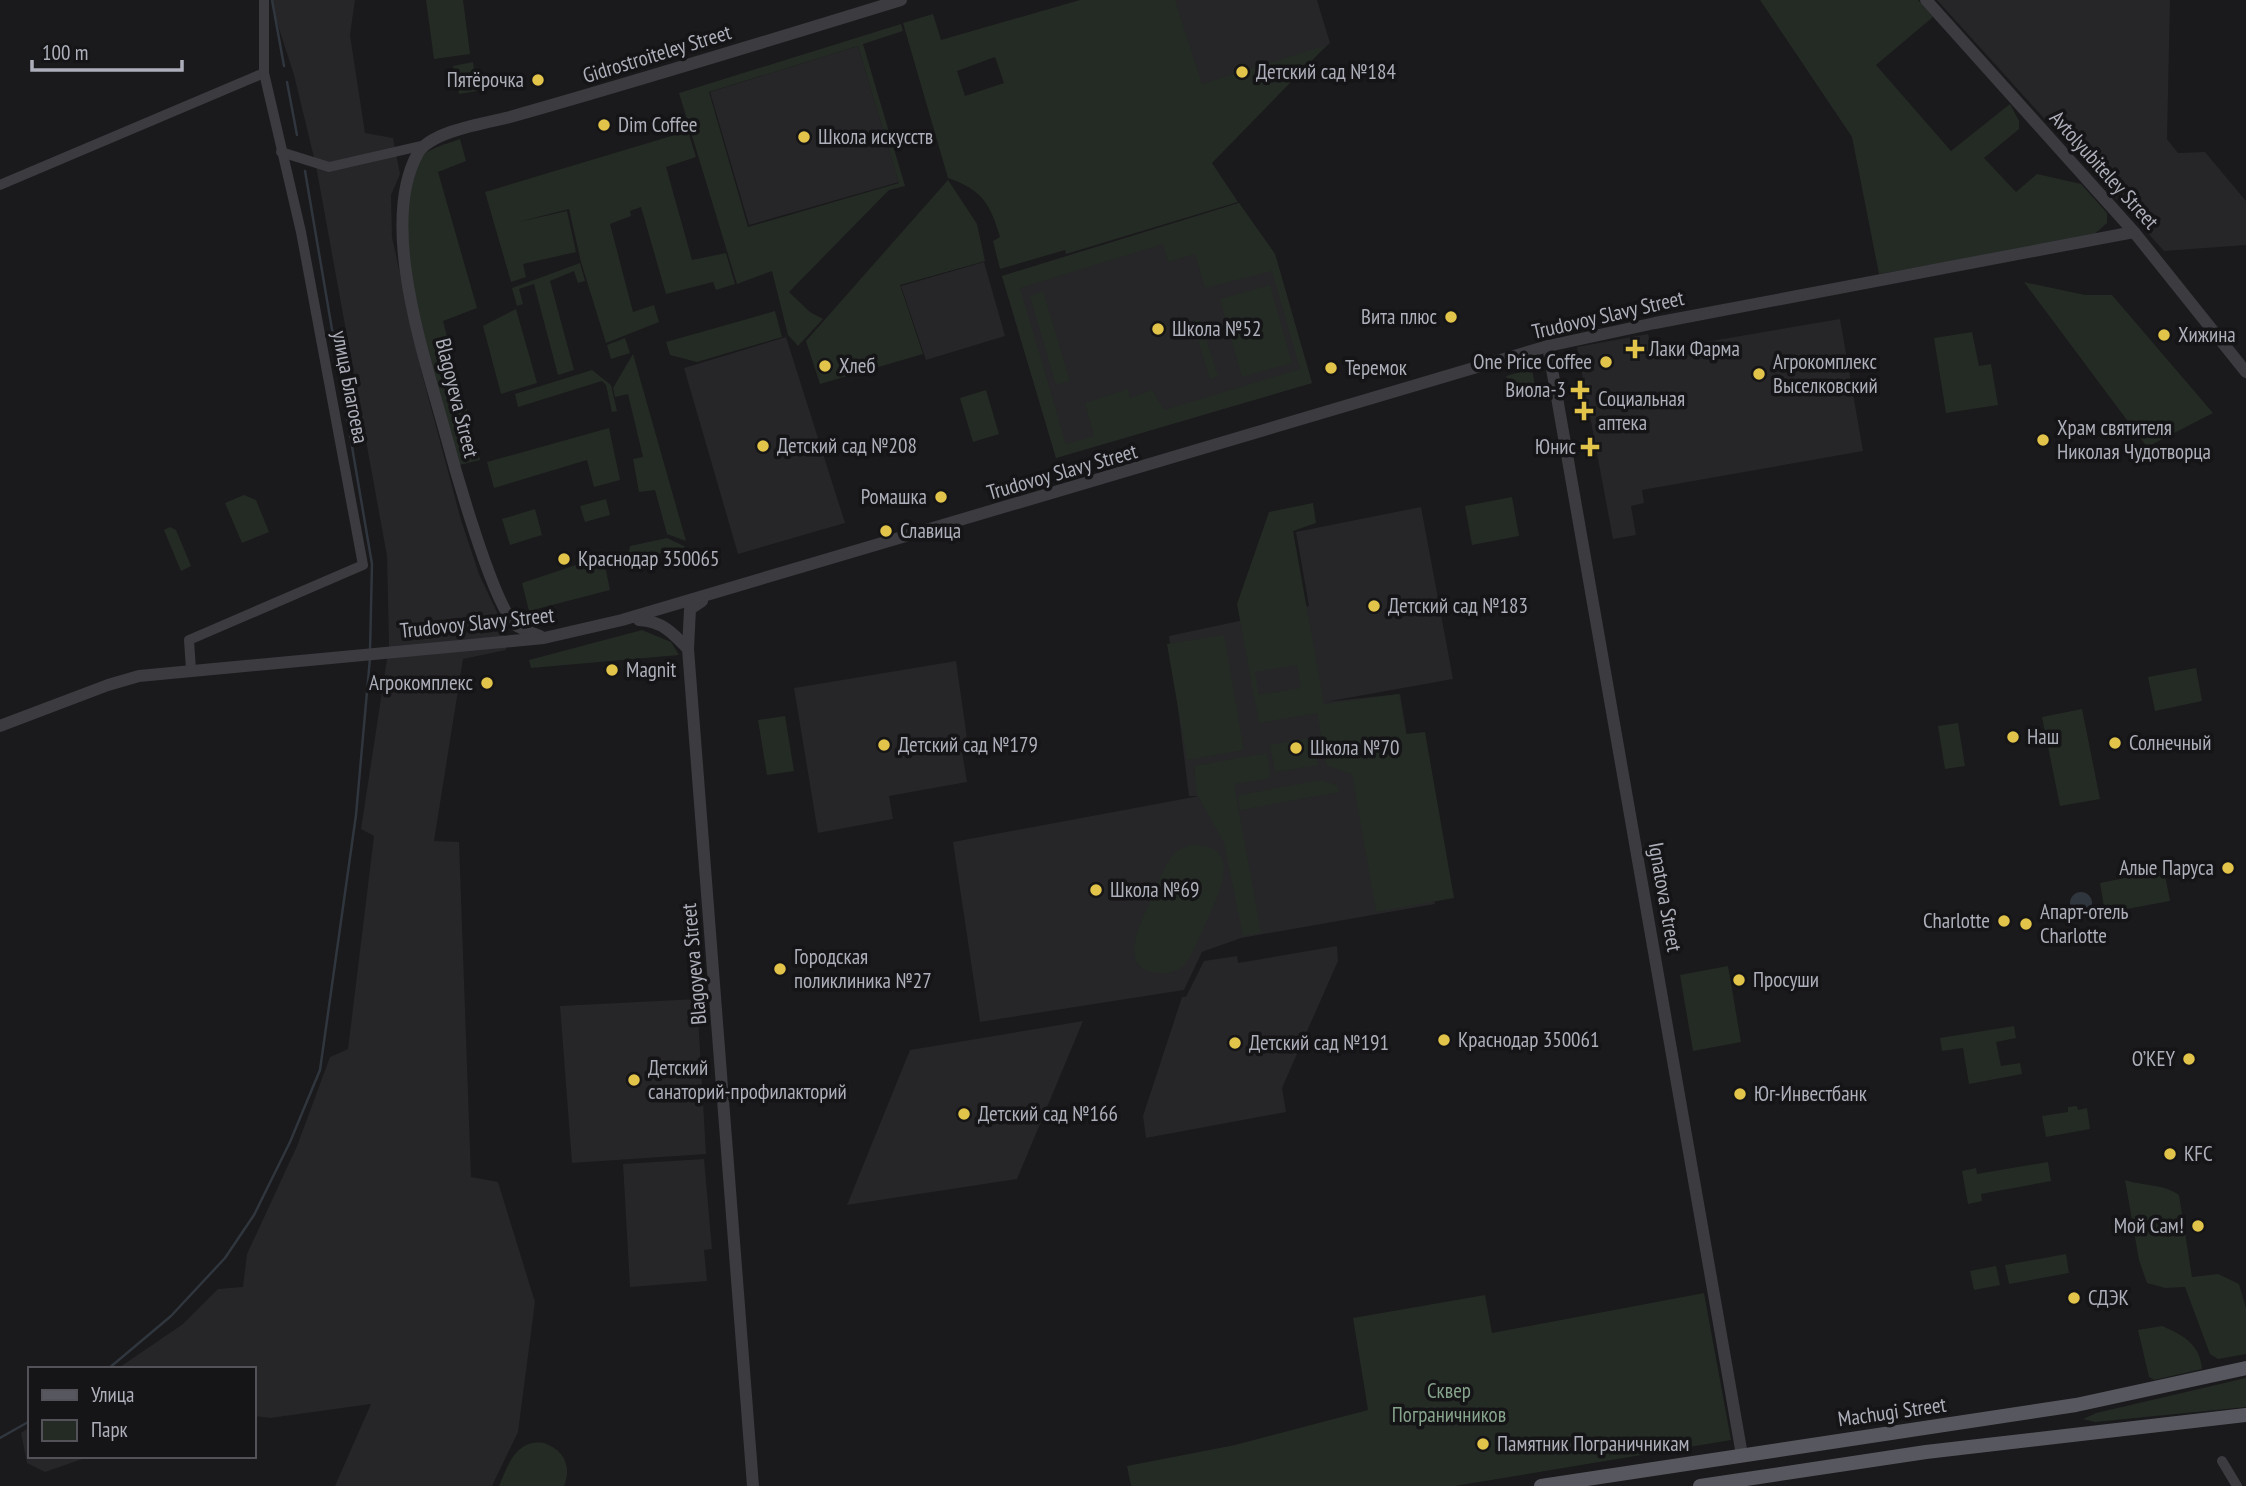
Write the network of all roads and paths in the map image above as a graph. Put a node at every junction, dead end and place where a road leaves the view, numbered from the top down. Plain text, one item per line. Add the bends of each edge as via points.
1 (264, 0) edge
2 (899, 0) edge
3 (1926, 0) edge
4 (264, 73) junction
5 (425, 145) junction
6 (285, 153) junction
7 (0, 184) edge
8 (2134, 232) junction
9 (1548, 346) junction
10 (2246, 372) edge
11 (715, 594) junction
12 (622, 620) junction
13 (544, 638) junction
14 (688, 649) junction
15 (191, 670) junction
16 (0, 726) edge
17 (2246, 1368) edge
18 (2246, 1415) edge
19 (1742, 1455) junction
20 (2222, 1461) dead end
21 (753, 1486) edge
22 (1541, 1486) edge
23 (1700, 1486) edge
24 (2237, 1486) edge

1 - 4 street, улица Благоева
2 - 5 street, Gidrostroiteley Street via 460,130
3 - 8 street, Avtolyubiteley Street
4 - 6 street, улица Благоева
4 - 7 street
5 - 6 street via 329,167
5 - 13 street, Blagoyeva Street via 405,192 401,226 427,364 463,498 508,615 516,625
6 - 15 street, улица Благоева via 363,565 189,640
8 - 9 street, Trudovoy Slavy Street
8 - 10 street, Avtolyubiteley Street
9 - 11 street, Trudovoy Slavy Street
9 - 19 street, Ignatova Street
11 - 12 street, Trudovoy Slavy Street
11 - 14 street, Blagoyeva Street via 690,609
12 - 13 street, Trudovoy Slavy Street
12 - 14 street via 656,622
13 - 15 street, Trudovoy Slavy Street
14 - 21 street, Blagoyeva Street
15 - 16 street, Trudovoy Slavy Street via 108,685
17 - 19 main road, Machugi Street via 2077,1405
18 - 23 main road via 1926,1452
19 - 22 main road, Machugi Street
20 - 24 street

